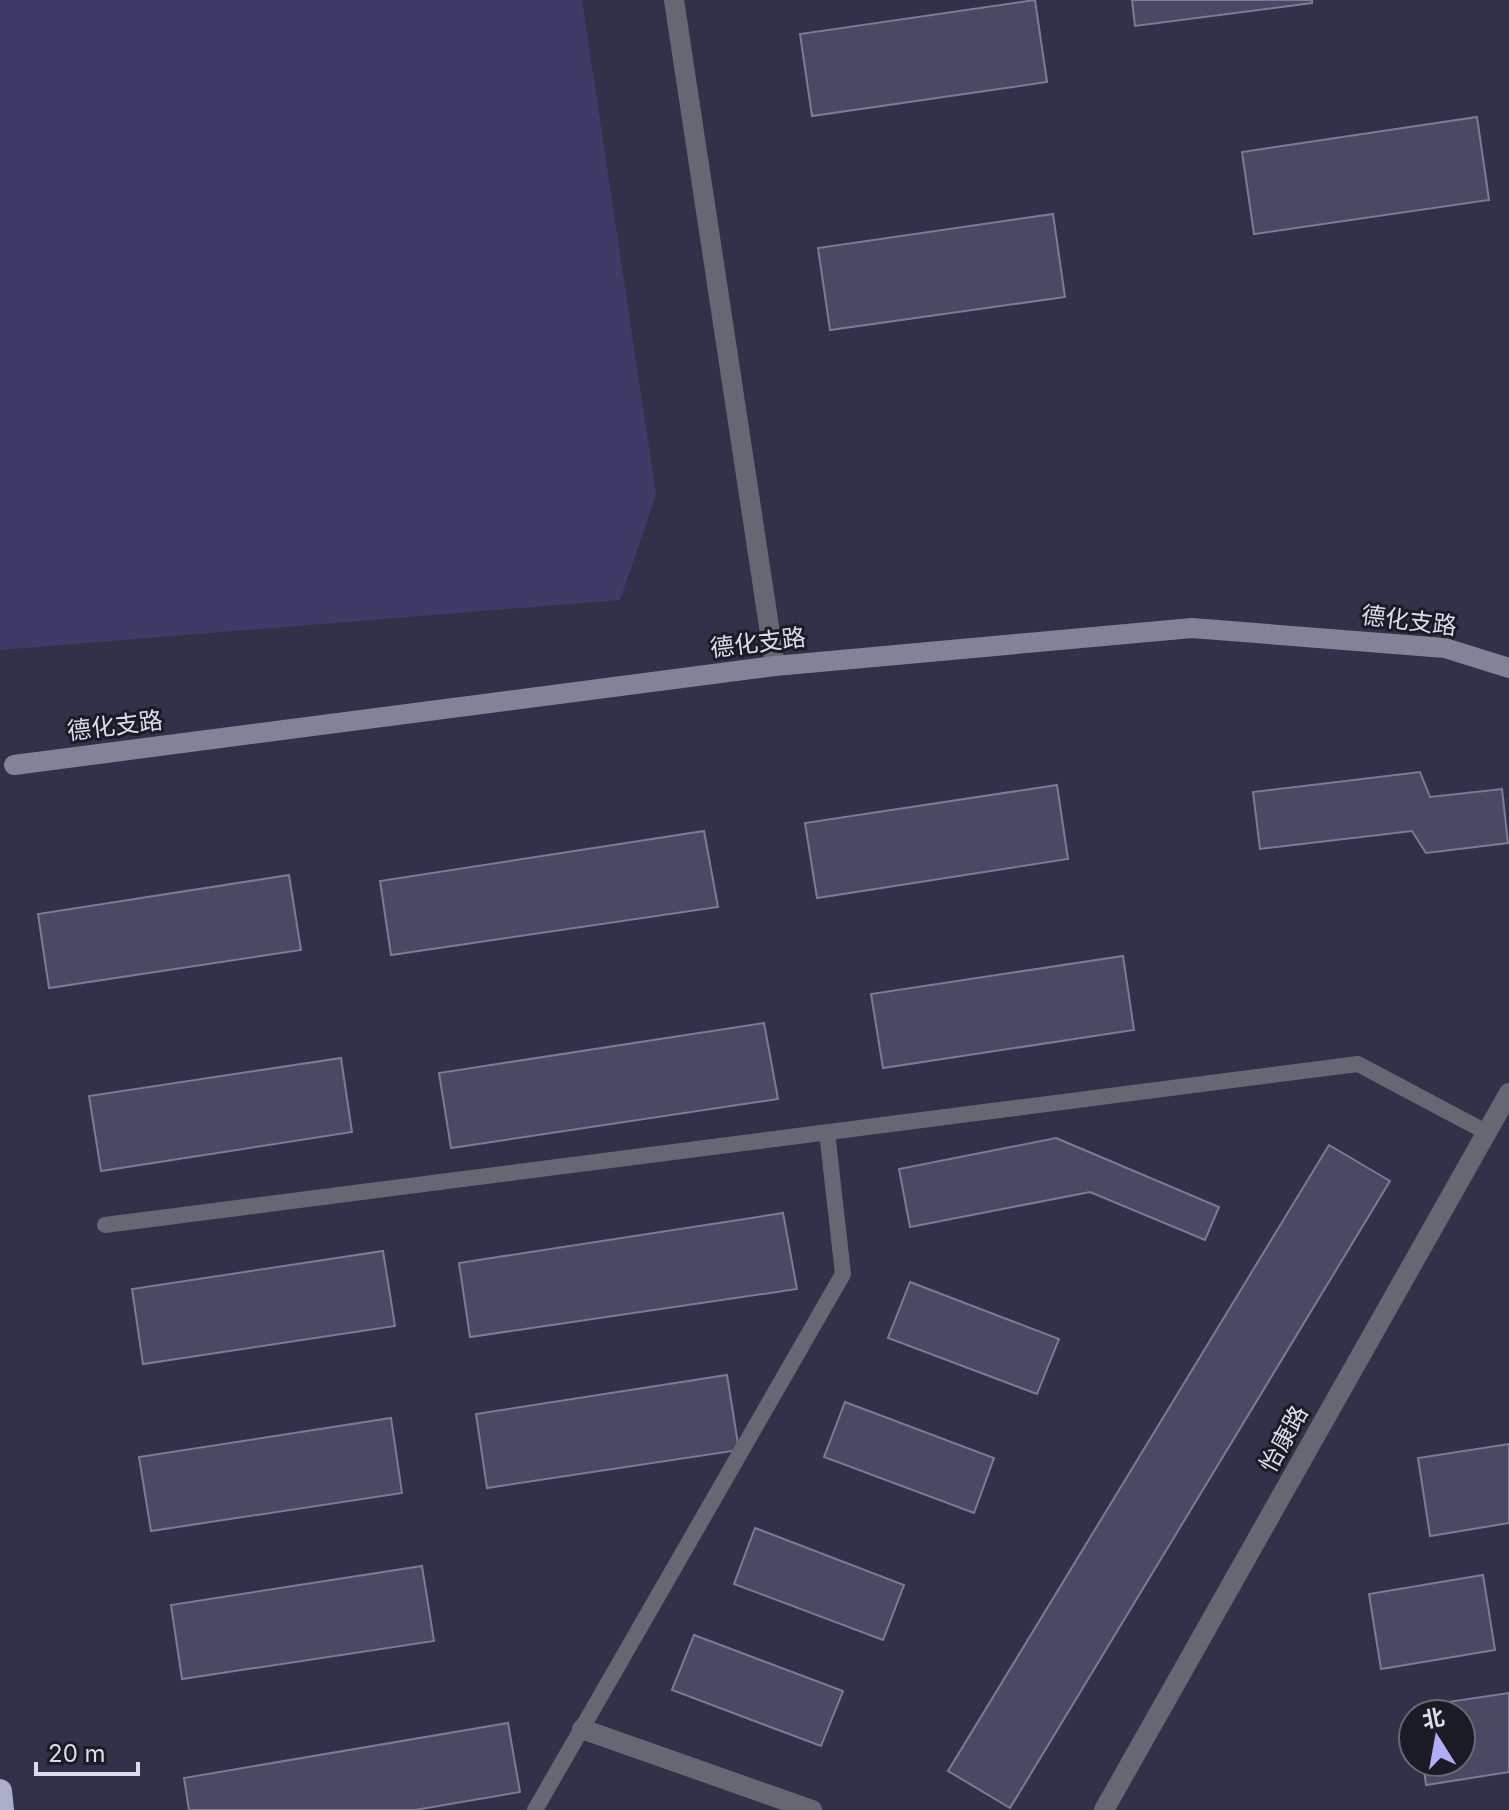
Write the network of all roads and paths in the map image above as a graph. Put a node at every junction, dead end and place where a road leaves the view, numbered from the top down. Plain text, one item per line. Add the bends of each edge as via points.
1 (674, 0) edge
2 (775, 666) junction
3 (1509, 668) edge
4 (14, 765) dead end
5 (1509, 1093) edge
6 (827, 1132) junction
7 (1486, 1132) junction
8 (105, 1225) dead end
9 (582, 1729) junction
10 (0, 1791) edge
11 (2, 1810) edge
12 (535, 1810) edge
13 (812, 1810) edge
14 (1104, 1810) edge

1 - 2 street
2 - 3 main road, 德化支路 via 1192,628 1445,648
2 - 4 main road, 德化支路
5 - 7 street, 怡康路
6 - 7 lane via 1358,1064
6 - 8 lane
6 - 9 lane via 843,1274
7 - 14 street, 怡康路
9 - 12 lane
9 - 13 street
10 - 11 highway

